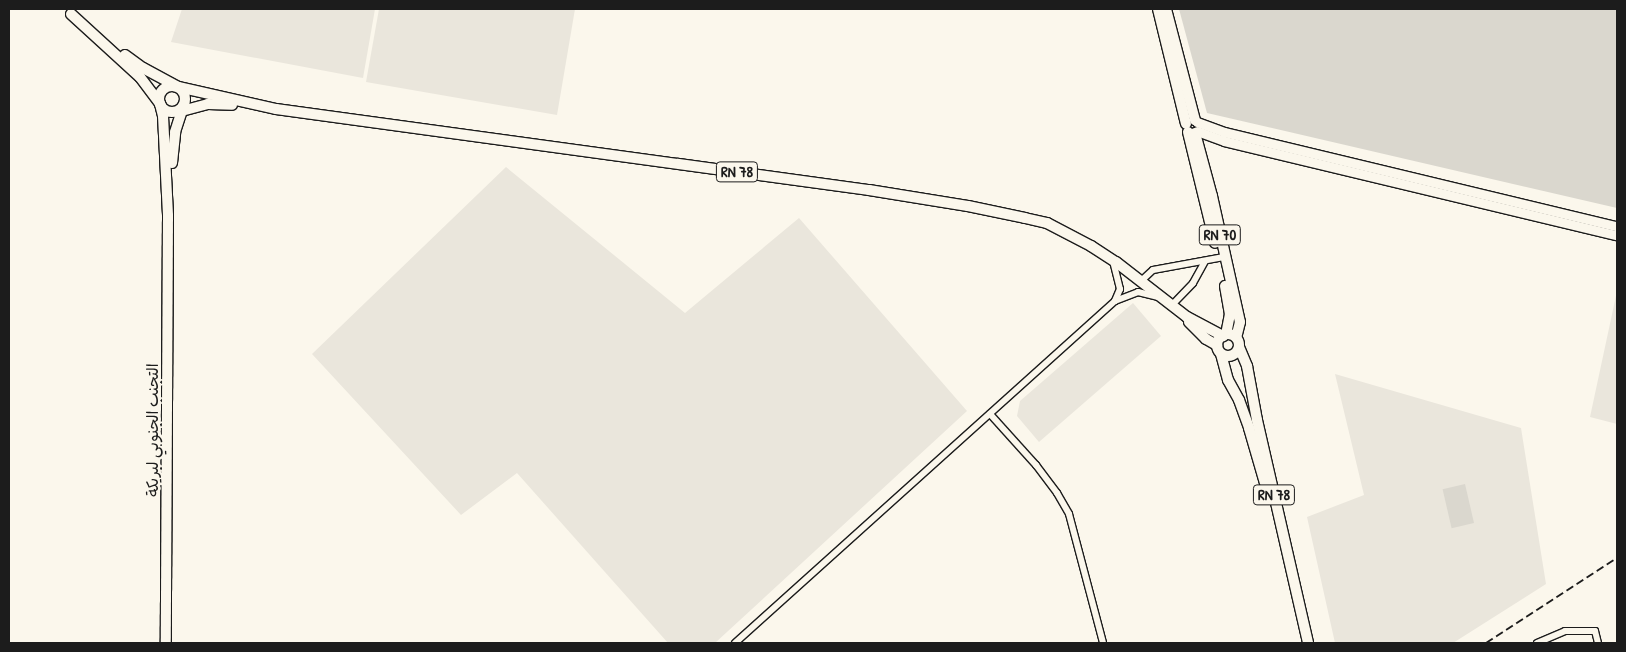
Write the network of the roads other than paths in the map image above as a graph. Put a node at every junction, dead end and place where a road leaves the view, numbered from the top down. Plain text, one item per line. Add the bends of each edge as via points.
1 (1158, 9) edge
2 (1166, 9) edge
3 (67, 11) edge
4 (178, 87) junction
5 (160, 104) junction
6 (276, 108) junction
7 (180, 109) junction
8 (1193, 127) junction
9 (168, 216) junction
10 (1617, 226) edge
11 (1617, 235) edge
12 (1222, 257) junction
13 (1113, 260) junction
14 (1205, 261) junction
15 (1140, 280) junction
16 (1227, 294) joint
17 (1162, 298) junction
18 (1115, 301) junction
19 (1172, 305) junction
20 (1227, 342) junction
21 (990, 414) junction
22 (1553, 640) edge
23 (166, 643) edge
24 (735, 643) edge
25 (1103, 643) edge
26 (1303, 643) edge
27 (1308, 643) edge
28 (1537, 643) edge
29 (1598, 643) edge

1 - 8 main road, RN 70
2 - 8 main road, RN 70
3 - 4 main road via 143,68
3 - 5 main road via 140,77
4 - 5 main road via 162,91
4 - 6 main road
4 - 7 main road via 185,96
5 - 7 main road via 166,110
5 - 9 main road, التجنب الجنوبي لبريكة
6 - 7 main road via 208,104
6 - 13 main road, RN 78 via 968,206 1047,223
7 - 9 main road, التجنب الجنوبي لبريكة via 173,142
8 - 10 street
8 - 11 street via 1224,141
8 - 12 main road, RN 70
9 - 23 main road, التجنب الجنوبي لبريكة
12 - 14 street
12 - 16 main road, RN 70
12 - 20 main road, RN 70 via 1240,322
13 - 15 main road, RN 78
13 - 18 street via 1120,289
14 - 15 street via 1153,270
14 - 19 street via 1193,283
15 - 17 main road, RN 78
16 - 20 main road, RN 78 via 1230,314
17 - 18 street via 1138,292
17 - 19 main road, RN 78
18 - 21 street
19 - 20 main road, RN 78
20 - 26 main road, RN 78 via 1228,380 1249,428
20 - 27 main road, RN 78 via 1247,366
21 - 24 street
21 - 25 street via 1036,465 1068,514
22 - 28 street
22 - 29 street via 1565,631 1596,631

